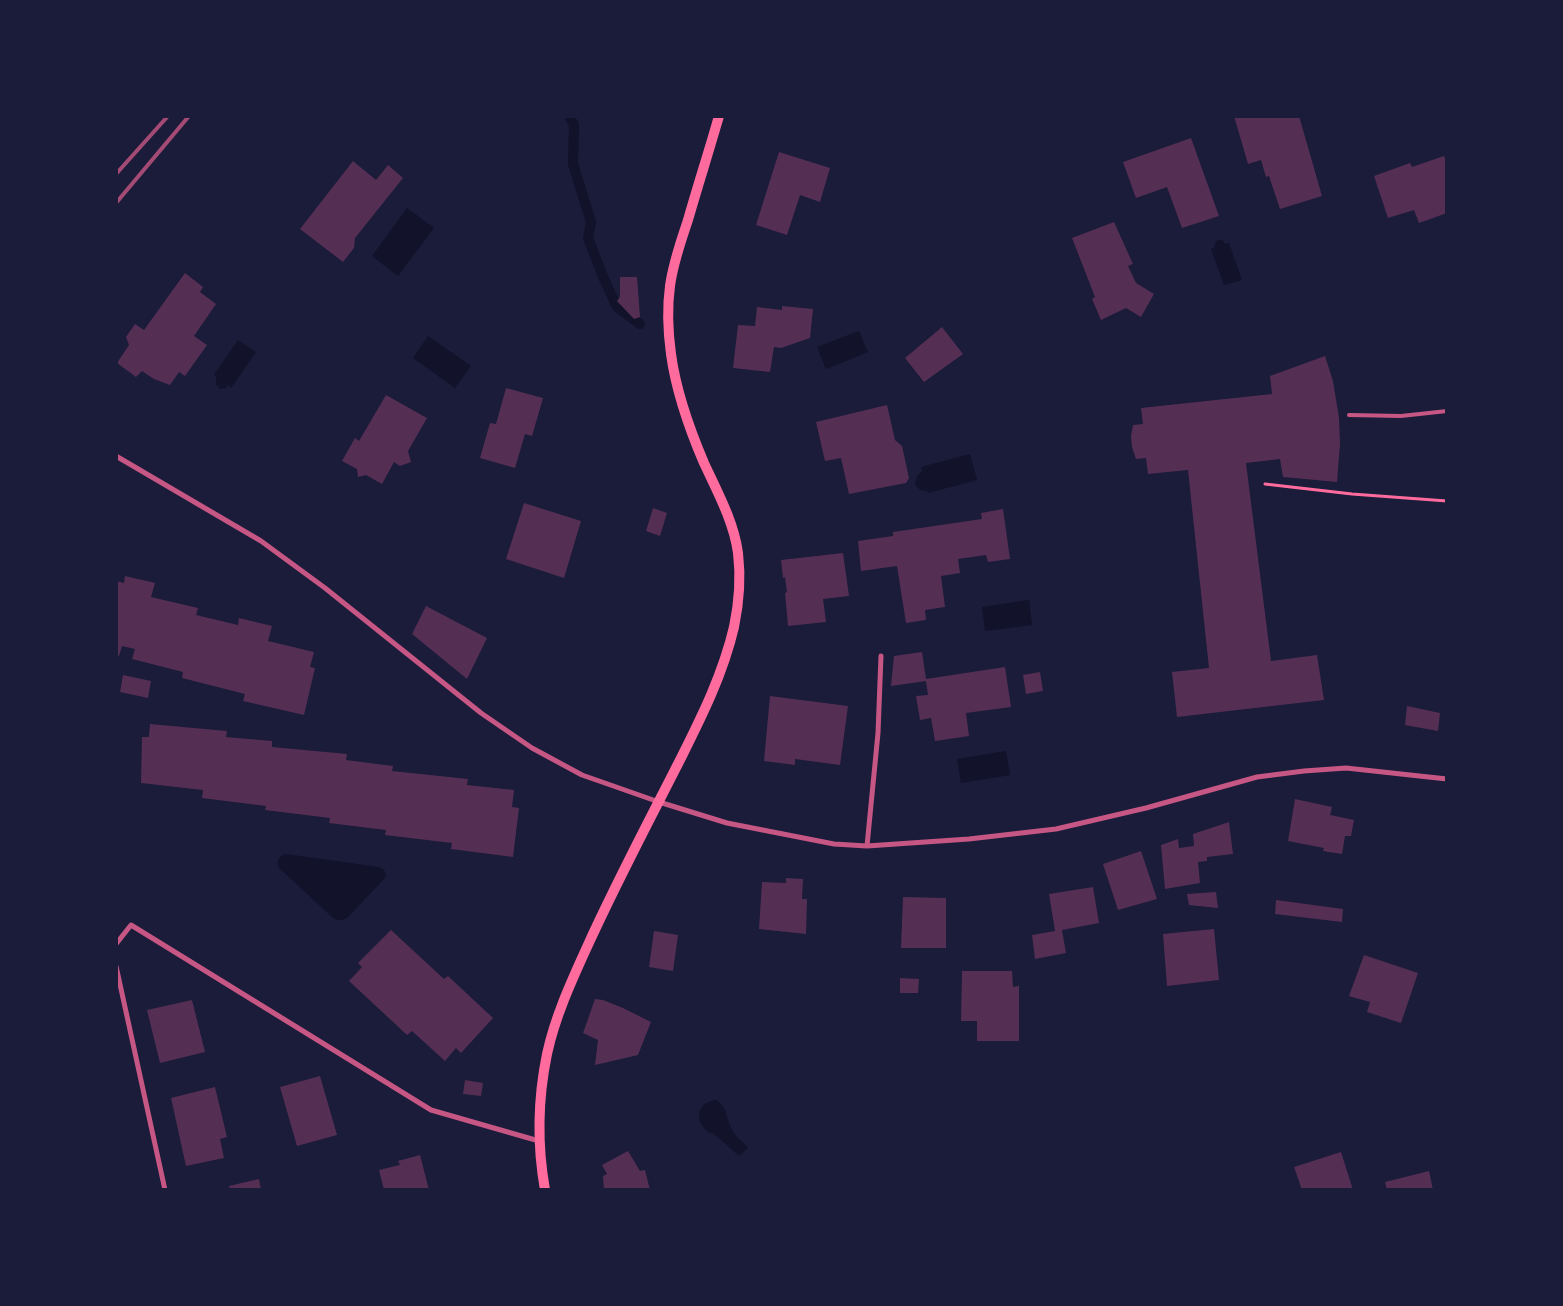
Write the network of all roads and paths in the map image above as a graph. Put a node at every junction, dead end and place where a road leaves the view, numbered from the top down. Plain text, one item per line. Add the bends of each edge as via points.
1 (720, 116) edge
2 (1447, 411) edge
3 (1349, 415) dead end
4 (116, 456) edge
5 (1265, 484) dead end
6 (1447, 501) edge
7 (882, 656) dead end
8 (1447, 779) edge
9 (659, 802) junction
10 (867, 846) junction
11 (116, 944) edge
12 (116, 966) edge
13 (540, 1141) junction
14 (165, 1190) edge
15 (545, 1190) edge

1 - 9 main road via 674,268 668,327 682,404 738,550 739,595 728,648 715,686
2 - 3 lane via 1401,416
4 - 9 street via 261,541 481,713 532,748 582,775
5 - 6 path
7 - 10 street
8 - 10 street via 1346,768 1304,771 1257,777 1056,829
9 - 10 street via 752,829 834,844
9 - 13 main road via 568,987 547,1053 539,1118
11 - 13 street via 131,925 431,1110
12 - 14 street
13 - 15 main road

